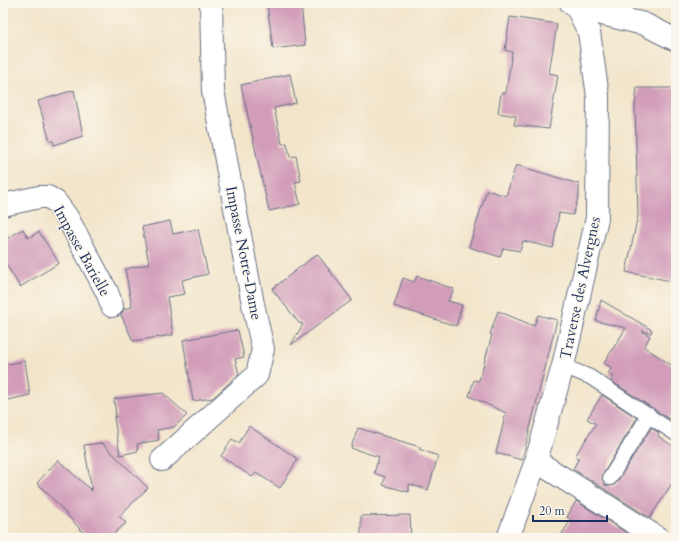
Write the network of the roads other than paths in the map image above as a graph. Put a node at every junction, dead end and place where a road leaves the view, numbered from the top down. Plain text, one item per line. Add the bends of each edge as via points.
1 (211, 3) edge
2 (574, 6) edge
3 (676, 39) edge
4 (3, 205) edge
5 (112, 306) dead end
6 (563, 366) junction
7 (649, 415) junction
8 (676, 434) edge
9 (162, 460) dead end
10 (536, 461) junction
11 (610, 478) dead end
12 (508, 538) edge
13 (658, 538) edge

1 - 9 street, Impasse Notre-Dame via 213,91 263,349 257,375
2 - 3 street via 644,24
2 - 6 street, Traverse des Alvergnes via 589,32 598,97 596,218
4 - 5 street, Impasse Barielle via 40,197 48,197 56,202 107,292
6 - 7 lane via 590,378
6 - 10 street, Traverse des Alvergnes
7 - 8 lane
7 - 11 lane
10 - 12 street, Traverse des Alvergnes
10 - 13 street

